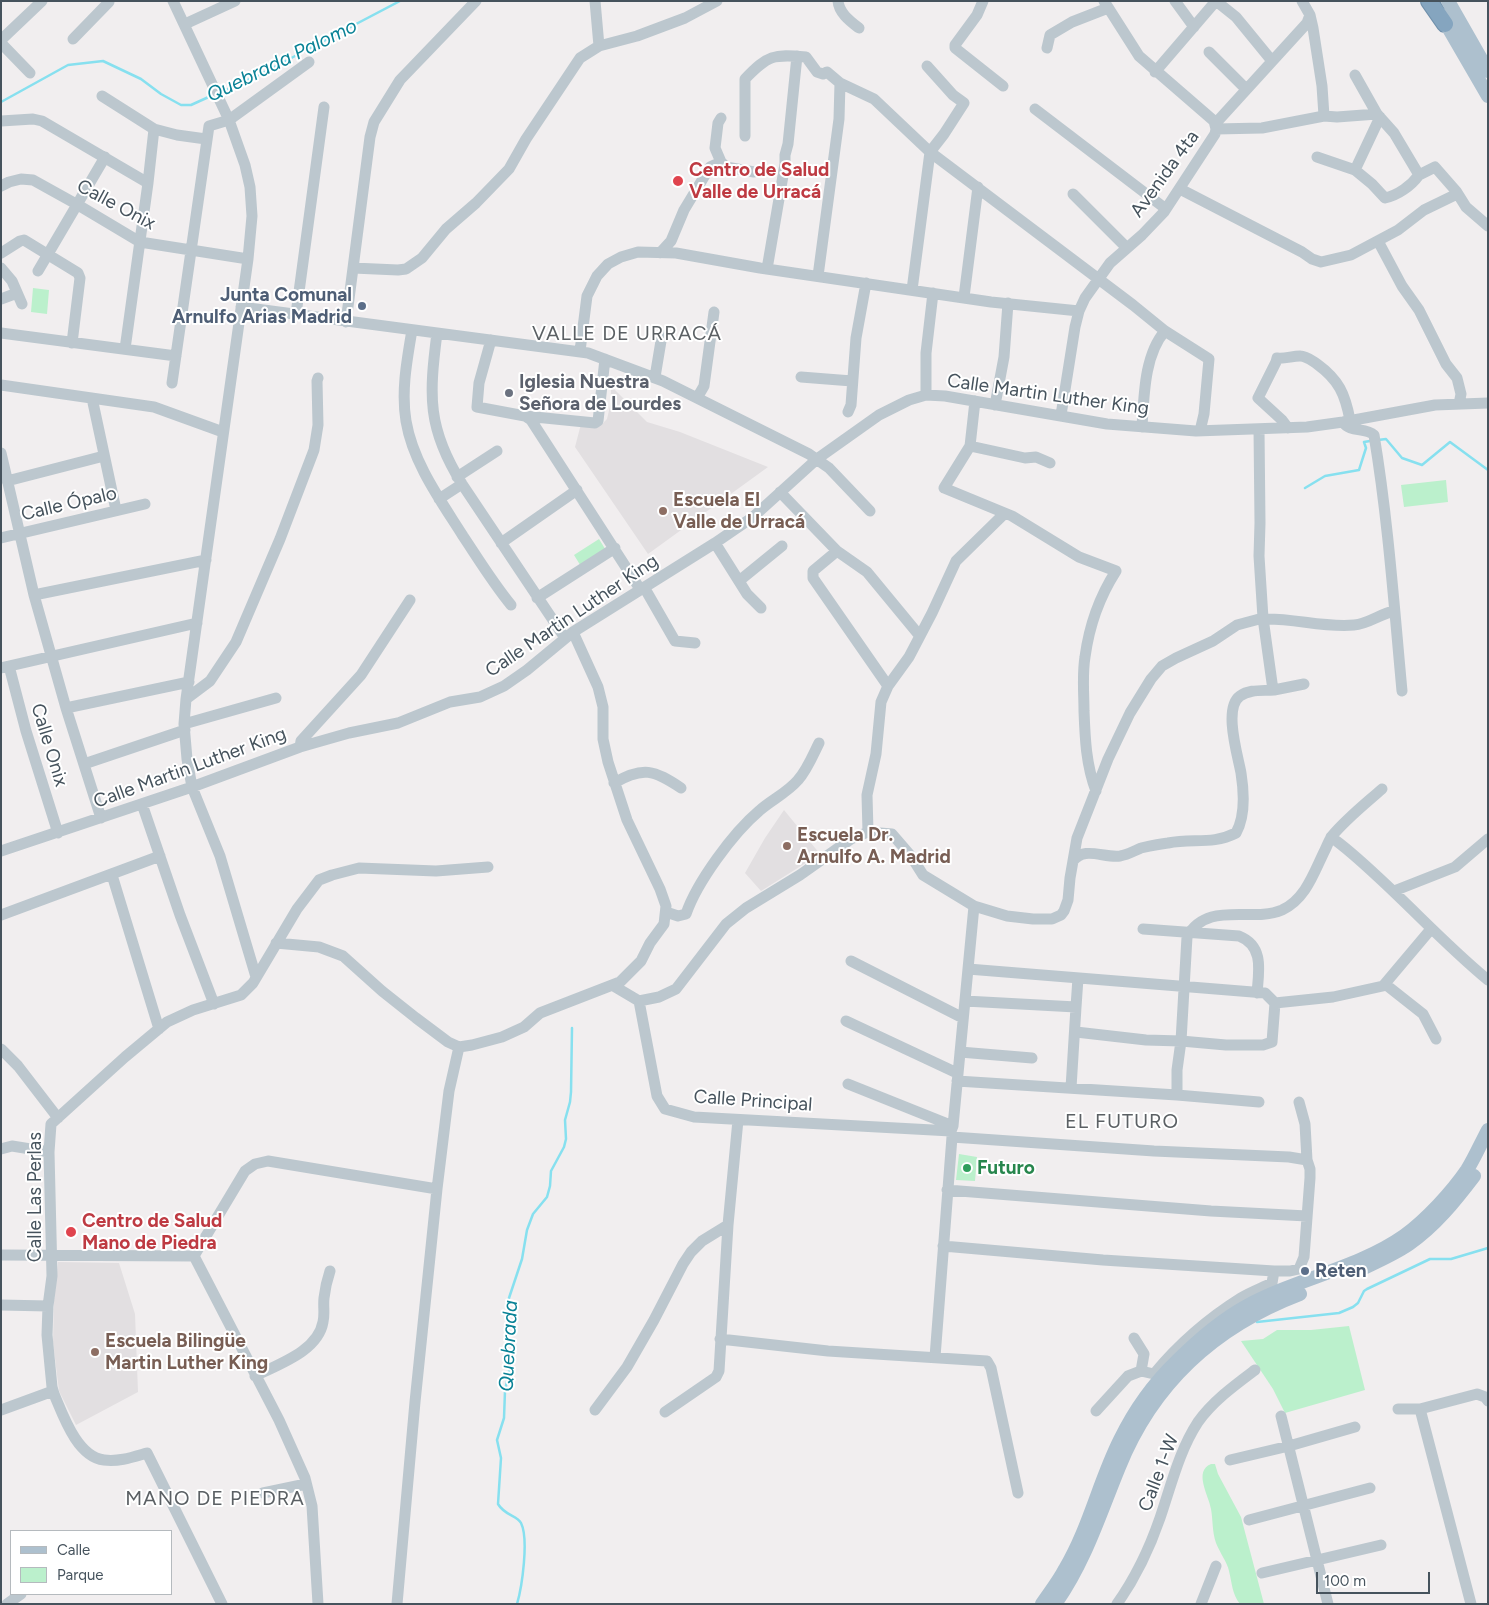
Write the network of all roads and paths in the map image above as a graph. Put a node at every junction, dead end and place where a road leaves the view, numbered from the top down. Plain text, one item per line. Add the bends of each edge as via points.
1 (42, 1) edge
2 (173, 1) edge
3 (236, 1) edge
4 (476, 1) edge
5 (595, 1) edge
6 (717, 1) edge
7 (838, 1) edge
8 (983, 1) edge
9 (1175, 1) edge
10 (1302, 1) edge
11 (1429, 1) edge
12 (1434, 1) edge
13 (1448, 1) edge
14 (109, 2) edge
15 (701, 5) edge
16 (1106, 5) edge
17 (1310, 15) junction
18 (185, 24) junction
19 (1445, 24) junction
20 (1194, 27) junction
21 (859, 28) dead end
22 (73, 39) dead end
23 (1, 41) edge
24 (599, 46) junction
25 (1047, 48) dead end
26 (1209, 52) dead end
27 (797, 56) junction
28 (1272, 61) junction
29 (309, 62) dead end
30 (927, 66) dead end
31 (1488, 71) edge
32 (1156, 72) junction
33 (30, 73) dead end
34 (1355, 75) dead end
35 (840, 83) junction
36 (1003, 86) dead end
37 (1246, 89) junction
38 (102, 96) dead end
39 (1488, 96) edge
40 (324, 108) dead end
41 (1035, 109) dead end
42 (1324, 116) junction
43 (1378, 116) junction
44 (721, 118) dead end
45 (230, 120) junction
46 (1, 121) edge
47 (1215, 126) junction
48 (154, 129) junction
49 (745, 136) dead end
50 (206, 139) junction
51 (930, 152) junction
52 (105, 157) junction
53 (1316, 157) dead end
54 (721, 162) junction
55 (1355, 170) junction
56 (754, 172) dead end
57 (1419, 175) junction
58 (148, 183) junction
59 (1, 186) edge
60 (978, 187) junction
61 (1180, 189) junction
62 (1073, 194) dead end
63 (1457, 194) junction
64 (78, 205) junction
65 (1166, 209) junction
66 (1488, 226) edge
67 (1378, 241) junction
68 (140, 242) junction
69 (1127, 248) junction
70 (191, 251) junction
71 (1, 253) edge
72 (48, 253) junction
73 (660, 253) junction
74 (248, 259) junction
75 (1, 268) edge
76 (353, 268) junction
77 (768, 269) junction
78 (38, 270) dead end
79 (818, 276) junction
80 (1098, 279) junction
81 (866, 283) junction
82 (912, 290) junction
83 (933, 294) junction
84 (964, 297) junction
85 (1, 299) edge
86 (1008, 304) junction
87 (241, 307) junction
88 (1079, 311) junction
89 (714, 312) dead end
90 (296, 314) junction
91 (346, 322) junction
92 (412, 330) junction
93 (1165, 331) junction
94 (1, 333) edge
95 (437, 333) junction
96 (662, 335) dead end
97 (491, 340) junction
98 (72, 343) junction
99 (125, 349) junction
100 (580, 351) junction
101 (176, 356) junction
102 (605, 359) junction
103 (655, 377) junction
104 (801, 377) dead end
105 (318, 378) dead end
106 (852, 381) junction
107 (172, 383) dead end
108 (1, 385) edge
109 (926, 395) junction
110 (92, 398) junction
111 (697, 398) junction
112 (976, 401) junction
113 (1488, 403) edge
114 (1459, 404) junction
115 (995, 405) junction
116 (848, 412) dead end
117 (1060, 415) junction
118 (524, 416) junction
119 (1346, 421) junction
120 (1142, 427) junction
121 (1288, 428) junction
122 (1259, 429) junction
123 (1200, 431) junction
124 (223, 432) junction
125 (970, 446) junction
126 (497, 451) dead end
127 (1, 453) edge
128 (104, 456) junction
129 (817, 459) junction
130 (1050, 463) dead end
131 (459, 480) junction
132 (8, 481) junction
133 (577, 490) junction
134 (780, 492) junction
135 (439, 499) junction
136 (145, 504) dead end
137 (116, 510) junction
138 (870, 511) dead end
139 (1004, 514) junction
140 (19, 534) junction
141 (1, 538) edge
142 (716, 543) junction
143 (501, 544) junction
144 (782, 546) dead end
145 (615, 548) junction
146 (837, 551) junction
147 (206, 560) junction
148 (739, 580) junction
149 (642, 588) junction
150 (34, 595) junction
151 (538, 598) junction
152 (410, 600) dead end
153 (511, 604) dead end
154 (761, 608) dead end
155 (1394, 611) junction
156 (1264, 619) junction
157 (197, 623) junction
158 (569, 635) junction
159 (920, 635) junction
160 (696, 643) dead end
161 (53, 656) junction
162 (3, 667) edge
163 (189, 682) junction
164 (1304, 684) dead end
165 (888, 686) junction
166 (1273, 690) junction
167 (1402, 691) dead end
168 (276, 698) dead end
169 (186, 699) junction
170 (66, 708) junction
171 (185, 727) junction
172 (819, 743) dead end
173 (300, 747) junction
174 (84, 764) junction
175 (614, 783) junction
176 (192, 787) junction
177 (681, 788) dead end
178 (1382, 789) dead end
179 (1096, 790) junction
180 (142, 804) junction
181 (101, 818) junction
182 (868, 832) junction
183 (58, 833) junction
184 (1331, 837) junction
185 (1488, 839) edge
186 (1, 851) edge
187 (160, 856) junction
188 (1073, 862) junction
189 (488, 867) dead end
190 (112, 875) junction
191 (1394, 891) junction
192 (974, 906) junction
193 (666, 912) junction
194 (1, 915) edge
195 (1143, 928) dead end
196 (1431, 928) junction
197 (1190, 932) junction
198 (276, 943) junction
199 (851, 961) dead end
200 (968, 969) junction
201 (256, 977) junction
202 (1078, 978) junction
203 (1488, 980) edge
204 (1385, 984) junction
205 (612, 985) junction
206 (1184, 986) junction
207 (1257, 993) junction
208 (639, 1001) junction
209 (965, 1001) junction
210 (1275, 1003) junction
211 (214, 1004) junction
212 (1076, 1007) junction
213 (963, 1018) junction
214 (846, 1021) dead end
215 (159, 1029) junction
216 (1076, 1032) junction
217 (1436, 1039) dead end
218 (1181, 1040) junction
219 (459, 1047) junction
220 (1, 1049) edge
221 (960, 1052) junction
222 (1032, 1058) dead end
223 (957, 1077) junction
224 (848, 1084) dead end
225 (1071, 1088) junction
226 (1177, 1095) junction
227 (1259, 1102) dead end
228 (1299, 1102) dead end
229 (58, 1118) junction
230 (738, 1120) junction
231 (1488, 1130) edge
232 (952, 1131) junction
233 (1, 1148) edge
234 (1488, 1150) edge
235 (48, 1152) junction
236 (1307, 1160) junction
237 (437, 1190) junction
238 (947, 1190) junction
239 (1307, 1216) junction
240 (728, 1225) junction
241 (943, 1246) junction
242 (1, 1255) edge
243 (51, 1256) junction
244 (194, 1256) junction
245 (330, 1271) dead end
246 (1274, 1271) junction
247 (1, 1305) edge
248 (48, 1306) junction
249 (1134, 1338) dead end
250 (720, 1339) junction
251 (935, 1357) junction
252 (1255, 1370) dead end
253 (1140, 1371) junction
254 (255, 1376) junction
255 (1157, 1377) junction
256 (53, 1391) junction
257 (1486, 1399) edge
258 (1398, 1409) dead end
259 (1420, 1409) junction
260 (1, 1410) edge
261 (596, 1410) dead end
262 (665, 1412) dead end
263 (1096, 1412) dead end
264 (1281, 1416) dead end
265 (1355, 1427) dead end
266 (1289, 1446) junction
267 (1230, 1460) dead end
268 (306, 1484) junction
269 (1370, 1488) dead end
270 (263, 1493) dead end
271 (1018, 1493) dead end
272 (1303, 1504) junction
273 (1249, 1520) dead end
274 (1382, 1545) dead end
275 (1317, 1560) junction
276 (1216, 1566) dead end
277 (1262, 1573) dead end
278 (20, 1595) edge
279 (7, 1604) edge
280 (222, 1604) edge
281 (318, 1604) edge
282 (398, 1604) edge
283 (1042, 1604) edge
284 (1056, 1604) edge
285 (1117, 1604) edge
286 (1201, 1604) edge
287 (1328, 1604) edge
288 (1471, 1604) edge

1 - 23 street
2 - 18 street
3 - 18 street
4 - 76 street via 400,80 374,122
5 - 24 street
6 - 15 street
7 - 21 street via 848,19
8 - 36 street via 955,48
9 - 20 street
10 - 17 street
11 - 19 highway
12 - 19 main road
13 - 31 main road
14 - 22 street
15 - 24 street via 685,18
16 - 25 street via 1050,35
16 - 32 street, Avenida 4ta via 1139,56
17 - 28 street via 1307,23
17 - 42 street
18 - 45 street
19 - 39 main road
20 - 28 street via 1216,2 1236,16
20 - 32 street
23 - 33 street
24 - 76 street via 578,60 504,175 446,229 422,258 398,270
26 - 37 street
27 - 35 street via 806,57 817,72 828,72
27 - 49 street via 778,55 761,62 745,79
27 - 77 street via 788,144
28 - 37 street
29 - 45 street
30 - 51 street via 964,103
32 - 47 street, Avenida 4ta
34 - 43 street
35 - 51 street via 874,100
35 - 79 street via 839,119
37 - 47 street
38 - 48 street
40 - 90 street
41 - 65 street
42 - 43 street
42 - 47 street via 1262,128
43 - 55 street
43 - 57 street via 1394,133
44 - 54 street via 715,148
45 - 50 street via 209,126
45 - 74 street via 250,187 252,216
46 - 52 street via 38,119
47 - 61 street, Avenida 4ta via 1215,134
48 - 50 street
48 - 58 street
50 - 70 street
51 - 60 street
51 - 82 street
52 - 58 street
52 - 64 street
53 - 55 street
54 - 56 street via 726,167
54 - 73 street via 710,167 684,210 671,240
55 - 57 street via 1385,198 1413,183
57 - 63 street via 1435,167
58 - 68 street
59 - 64 street, Calle Onix via 21,179 33,180
60 - 80 street
60 - 84 street
61 - 65 street, Avenida 4ta
61 - 67 street via 1316,261 1351,255
62 - 69 street
63 - 66 street via 1466,207
63 - 67 street via 1424,210
64 - 68 street, Calle Onix
64 - 72 street
65 - 69 street, Avenida 4ta
67 - 114 street via 1446,364 1458,378
68 - 70 street, Calle Onix
68 - 99 street
69 - 80 street, Avenida 4ta
70 - 74 street, Calle Onix
70 - 101 street
71 - 72 street via 22,240
72 - 78 street
72 - 98 street via 80,276
73 - 77 street
73 - 100 street via 638,252 621,257 608,264 597,276 587,296
74 - 87 street
75 - 85 street via 12,281 19,298
76 - 91 street
77 - 79 street
79 - 81 street
80 - 88 street, Avenida 4ta
80 - 93 street
81 - 82 street
81 - 106 street
82 - 83 street
83 - 84 street
83 - 109 street via 926,353
84 - 86 street
86 - 88 street
86 - 115 street via 1004,357
87 - 90 street
87 - 124 street
88 - 117 street, Avenida 4ta
89 - 111 street via 704,386
90 - 91 street
91 - 92 street
92 - 95 street
92 - 135 street via 405,376 406,422 417,456
93 - 120 street via 1151,354
93 - 123 street via 1209,359
94 - 98 street
95 - 97 street
95 - 131 street via 432,370 432,409 436,431
96 - 103 street
97 - 100 street
97 - 118 street via 479,383 477,407
98 - 99 street
99 - 101 street
100 - 102 street
101 - 107 street
102 - 103 street
102 - 118 street via 598,421
103 - 111 street
104 - 106 street
105 - 169 street via 318,431 314,450 257,594 226,659 210,681
106 - 116 street
108 - 110 street
109 - 112 street, Calle Martin Luther King
109 - 129 street, Calle Martin Luther King via 879,415
110 - 124 street via 154,407
110 - 128 street
111 - 129 street
112 - 115 street, Calle Martin Luther King
112 - 125 street
113 - 114 street, Calle Martin Luther King
114 - 119 street, Calle Martin Luther King via 1435,405
115 - 117 street, Calle Martin Luther King
117 - 120 street, Calle Martin Luther King
118 - 133 street via 531,420
119 - 121 street, Calle Martin Luther King
119 - 121 street via 1346,398 1331,375 1308,358 1276,358 1258,398
119 - 155 street via 1347,427 1374,435
120 - 123 street, Calle Martin Luther King
121 - 122 street, Calle Martin Luther King
122 - 123 street, Calle Martin Luther King
122 - 156 street via 1259,556
124 - 147 street
125 - 130 street via 1025,458 1036,457
125 - 139 street via 944,488
126 - 131 street
127 - 132 street
128 - 132 street
128 - 137 street
129 - 134 street, Calle Martin Luther King
129 - 138 street
131 - 135 street
131 - 143 street
132 - 140 street
133 - 143 street
133 - 145 street
134 - 142 street, Calle Martin Luther King via 753,517
134 - 146 street
135 - 153 street via 495,586
136 - 137 street, Calle Ópalo
137 - 140 street, Calle Ópalo
139 - 159 street via 956,561
139 - 179 street via 1079,557 1116,571 1094,619 1085,656 1086,750
140 - 141 street, Calle Ópalo
140 - 150 street
142 - 148 street
142 - 149 street, Calle Martin Luther King
143 - 151 street
144 - 148 street
145 - 149 street
145 - 151 street
146 - 159 street via 867,572
146 - 165 street via 813,571 813,578
147 - 150 street
147 - 157 street
148 - 154 street
149 - 158 street, Calle Martin Luther King
149 - 160 street via 675,641
150 - 161 street
151 - 158 street
152 - 173 street via 361,675 301,741
155 - 156 street via 1354,625 1341,626
155 - 167 street
156 - 166 street
156 - 179 street via 1238,625 1162,666 1130,713
157 - 161 street
157 - 163 street
158 - 173 street, Calle Martin Luther King via 527,670 480,697 450,702 398,723
158 - 175 street via 598,687 603,707 603,739
159 - 165 street
161 - 162 street
161 - 170 street
162 - 183 street, Calle Onix
163 - 169 street
163 - 170 street
164 - 166 street
165 - 182 street via 881,702 868,795
166 - 188 street via 1250,691 1238,696 1233,707 1242,793 1241,820 1236,833 1225,839 1154,845 1116,856 1083,853
168 - 171 street
169 - 171 street
170 - 174 street
171 - 174 street
171 - 176 street
172 - 193 street via 799,780 758,811 717,858 686,914 678,916
173 - 176 street, Calle Martin Luther King
174 - 181 street
175 - 177 street via 642,771 665,777
175 - 193 street via 627,820 660,889
176 - 180 street, Calle Martin Luther King
176 - 201 street via 220,856
178 - 184 street
179 - 188 street via 1078,838
180 - 181 street, Calle Martin Luther King
180 - 187 street
181 - 183 street, Calle Martin Luther King
182 - 192 street via 892,834 923,875
182 - 208 street via 851,839 726,924 676,989
183 - 186 street, Calle Martin Luther King
184 - 191 street
184 - 197 street via 1314,876 1294,903 1264,914 1216,915
185 - 191 street via 1455,867
187 - 190 street
187 - 211 street
188 - 192 street via 1066,906 1057,918 1016,917
189 - 198 street, Calle Las Perlas via 436,871 359,868 332,875 319,880
190 - 194 street
190 - 215 street
191 - 196 street
192 - 200 street
193 - 205 street via 664,924 641,961 620,982
195 - 197 street
196 - 203 street
196 - 204 street
197 - 206 street via 1187,936
197 - 207 street via 1248,939 1257,954
198 - 201 street, Calle Las Perlas
198 - 219 street via 319,947 343,956 416,1018
199 - 213 street
200 - 202 street
200 - 209 street
201 - 211 street, Calle Las Perlas via 241,995
202 - 206 street
202 - 212 street
204 - 210 street via 1358,993
204 - 217 street via 1423,1014
205 - 208 street
205 - 219 street via 540,1013 524,1027 502,1037
206 - 207 street
206 - 218 street
207 - 210 street via 1264,993
208 - 230 street, Calle Principal via 656,1096 665,1109 694,1117
209 - 212 street
209 - 213 street
210 - 218 street via 1272,1042 1268,1044 1226,1045
211 - 215 street, Calle Las Perlas via 193,1010
212 - 216 street
213 - 221 street
214 - 223 street
215 - 229 street, Calle Las Perlas
216 - 218 street via 1146,1040
216 - 225 street
218 - 226 street
219 - 237 street via 449,1092
220 - 229 street
221 - 222 street
221 - 223 street
223 - 225 street
223 - 232 street
224 - 232 street
225 - 226 street
226 - 227 street
228 - 236 street via 1305,1124
229 - 235 street, Calle Las Perlas via 51,1124
230 - 232 street, Calle Principal
230 - 240 street
231 - 255 main road via 1466,1170 1430,1213 1404,1236 1342,1267 1246,1306 1222,1321
232 - 236 street, Calle Principal via 1154,1151
232 - 238 street
233 - 235 street via 12,1146
234 - 284 main road via 1456,1199 1434,1224 1409,1244 1381,1260 1252,1316 1216,1339 1183,1368 1156,1401 1129,1444 1091,1540
235 - 243 street, Calle Las Perlas
236 - 239 street via 1310,1169
237 - 244 street via 261,1162 245,1171
237 - 282 street
238 - 239 street
238 - 241 street
239 - 246 street via 1304,1256 1299,1268
240 - 250 street
240 - 261 street via 691,1252 627,1367
241 - 246 street
241 - 251 street
242 - 243 street
243 - 244 street
243 - 248 street, Calle Las Perlas
244 - 254 street
245 - 254 street via 323,1322 316,1339 290,1358
246 - 255 street via 1272,1283 1227,1308 1174,1352
247 - 248 street
248 - 256 street, Calle Las Perlas via 47,1335
249 - 253 street via 1144,1354
250 - 251 street via 828,1351
250 - 262 street via 716,1377
251 - 271 street via 987,1361
252 - 285 street, Calle 1-W via 1229,1390 1198,1422 1180,1458 1145,1557
253 - 255 street
253 - 263 street via 1128,1376
254 - 268 street via 279,1420
255 - 283 main road via 1120,1440 1066,1569
256 - 260 street
256 - 280 street, Calle Las Perlas via 70,1432 95,1457 119,1460 146,1453
257 - 259 street via 1477,1394
258 - 259 street
259 - 288 street
264 - 266 street
265 - 266 street
266 - 267 street
266 - 272 street
268 - 270 street
268 - 281 street via 312,1506
269 - 272 street
272 - 273 street
272 - 275 street
274 - 275 street
275 - 277 street
275 - 287 street
276 - 286 street
278 - 279 street

